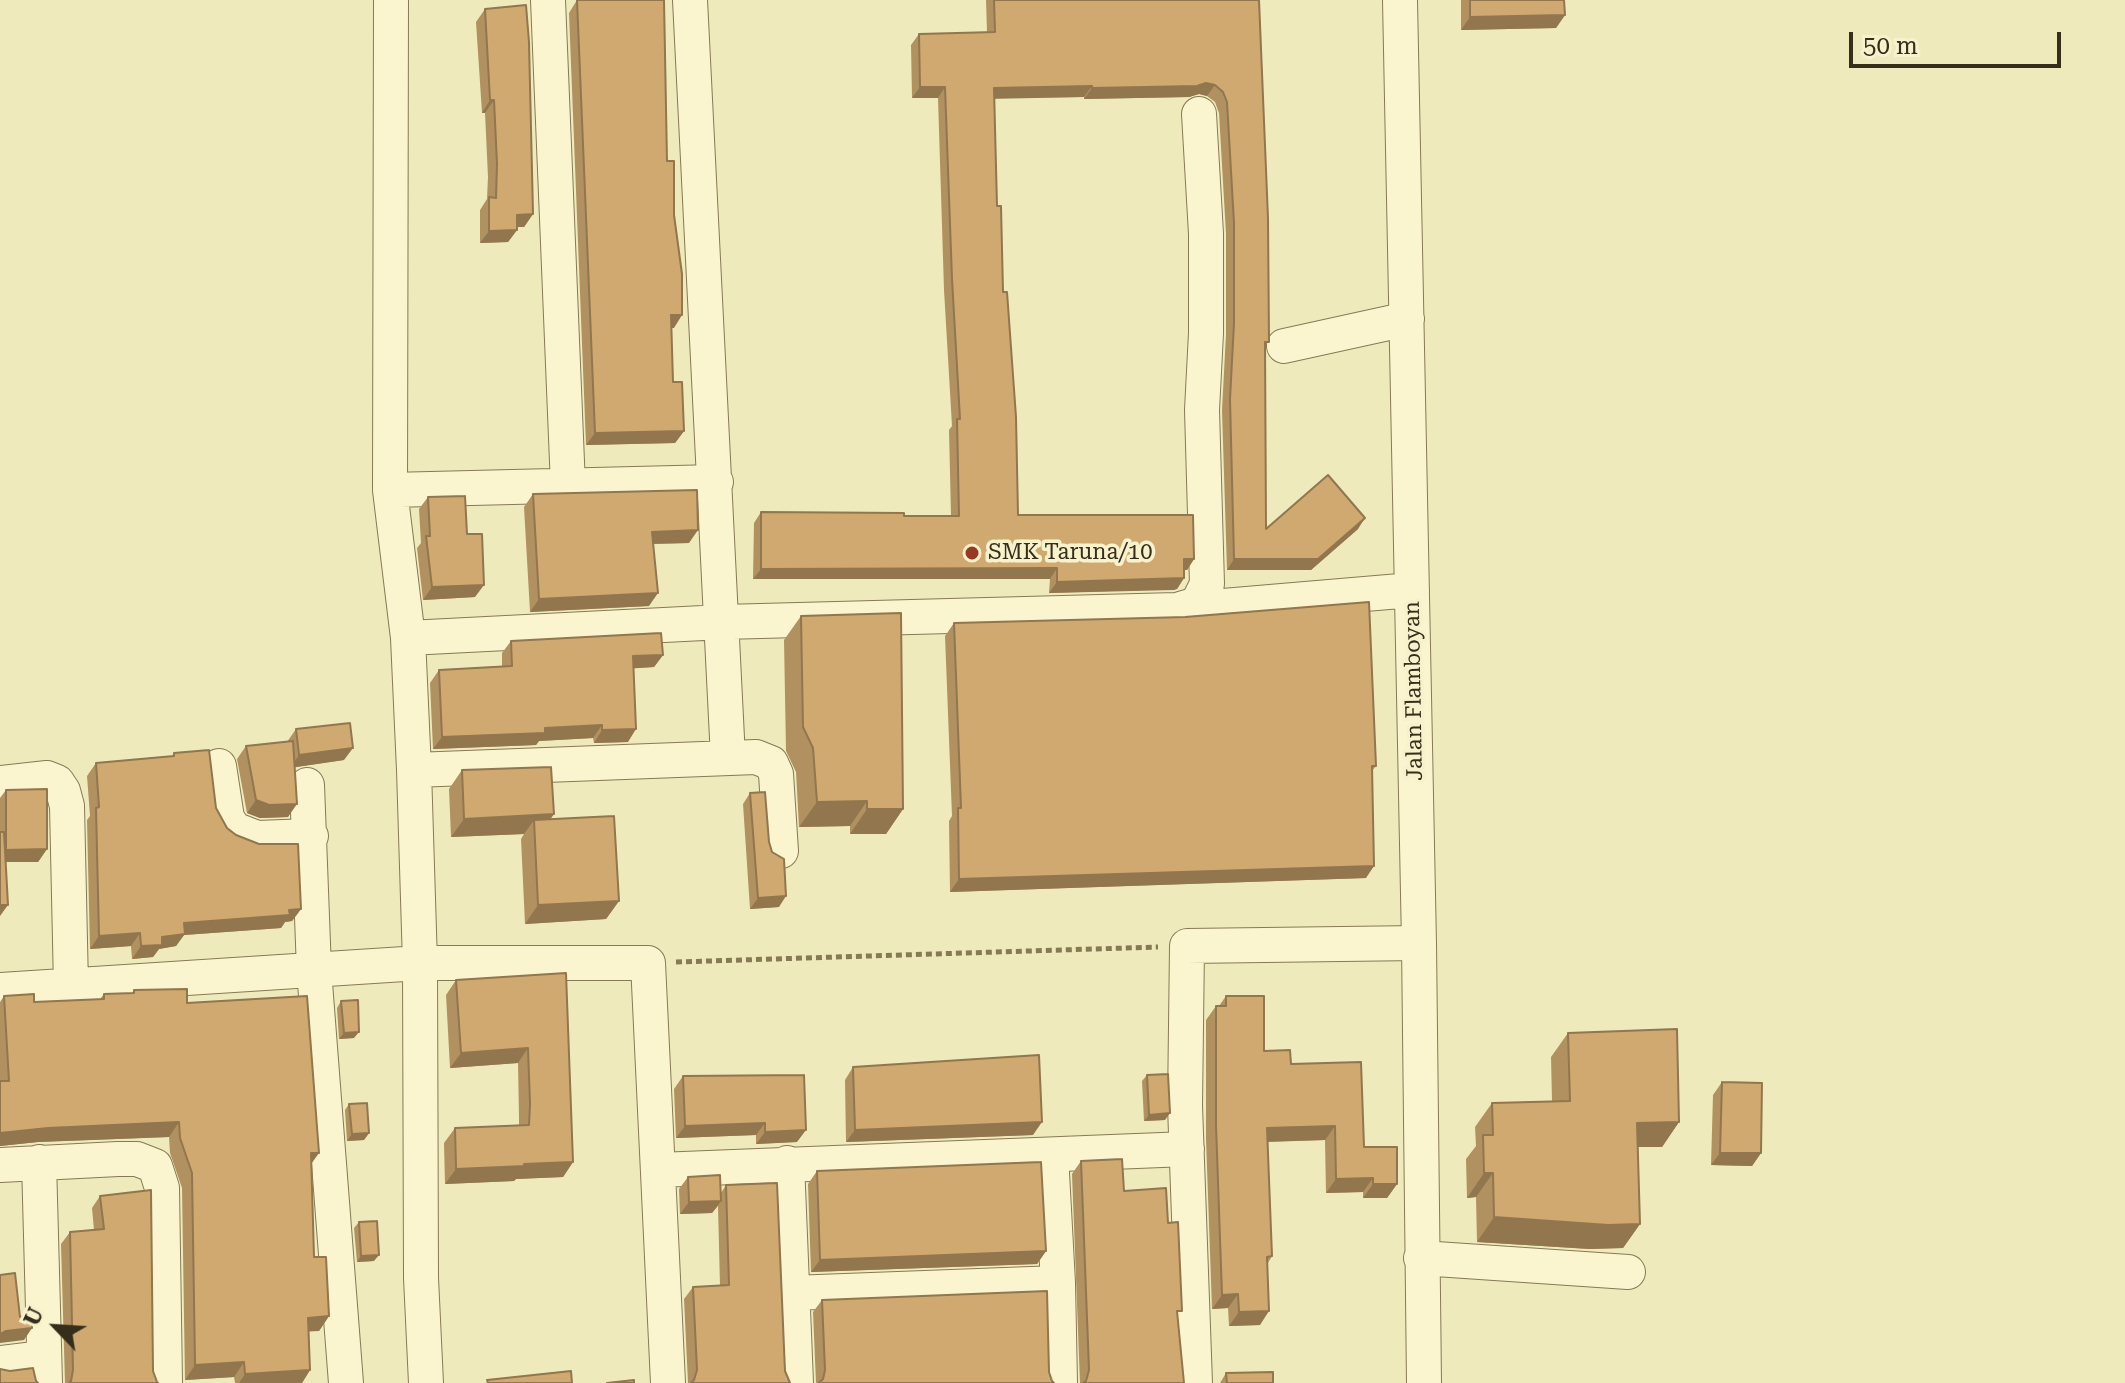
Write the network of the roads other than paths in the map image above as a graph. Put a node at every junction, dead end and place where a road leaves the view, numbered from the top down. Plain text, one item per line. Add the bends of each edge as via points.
1 (391, 0) edge
2 (548, 0) edge
3 (690, 0) edge
4 (1400, 0) edge
5 (1199, 114) dead end
6 (1407, 319) junction
7 (1284, 346) dead end
8 (716, 482) junction
9 (568, 486) junction
10 (390, 490) junction
11 (1412, 590) junction
12 (1176, 610) junction
13 (723, 622) junction
14 (408, 638) junction
15 (728, 758) junction
16 (219, 766) dead end
17 (414, 770) junction
18 (0, 783) edge
19 (307, 785) dead end
20 (311, 836) junction
21 (781, 851) dead end
22 (1419, 943) junction
23 (420, 963) junction
24 (314, 970) junction
25 (71, 986) junction
26 (0, 990) edge
27 (1187, 1149) junction
28 (1051, 1155) junction
29 (39, 1162) junction
30 (787, 1163) junction
31 (0, 1165) edge
32 (658, 1170) junction
33 (1421, 1258) junction
34 (1628, 1272) dead end
35 (1058, 1283) junction
36 (792, 1293) junction
37 (0, 1363) edge
38 (44, 1371) edge
39 (165, 1383) edge
40 (346, 1383) edge
41 (426, 1383) edge
42 (668, 1383) edge
43 (796, 1383) edge
44 (1060, 1383) edge
45 (1195, 1383) edge
46 (1424, 1383) edge

1 - 10 street
2 - 9 street
3 - 8 street
4 - 6 street, Jalan Flamboyan
5 - 12 street via 1206,234 1202,410 1207,584 1197,604
6 - 7 street
6 - 11 street, Jalan Flamboyan
8 - 9 street
8 - 13 street
9 - 10 street
10 - 14 street
11 - 12 street
11 - 22 street, Jalan Flamboyan
12 - 13 street
13 - 14 street
13 - 15 street
14 - 17 street
15 - 17 street
15 - 21 street via 756,757 771,763
16 - 20 street via 227,818 234,829 257,838
17 - 23 street
18 - 25 street via 47,778 63,791
19 - 20 street
20 - 24 street
22 - 27 street via 1187,946
22 - 33 street, Jalan Flamboyan
23 - 24 street
23 - 32 street via 648,963
23 - 41 street
24 - 25 street
24 - 40 street
25 - 26 street
27 - 28 street
27 - 45 street
28 - 30 street
28 - 35 street
29 - 31 street
29 - 38 street
29 - 39 street via 137,1159 155,1166 162,1188
30 - 32 street
30 - 36 street
32 - 42 street
33 - 34 street
33 - 46 street, Jalan Flamboyan
35 - 36 street
35 - 44 street
36 - 43 street
37 - 38 street

